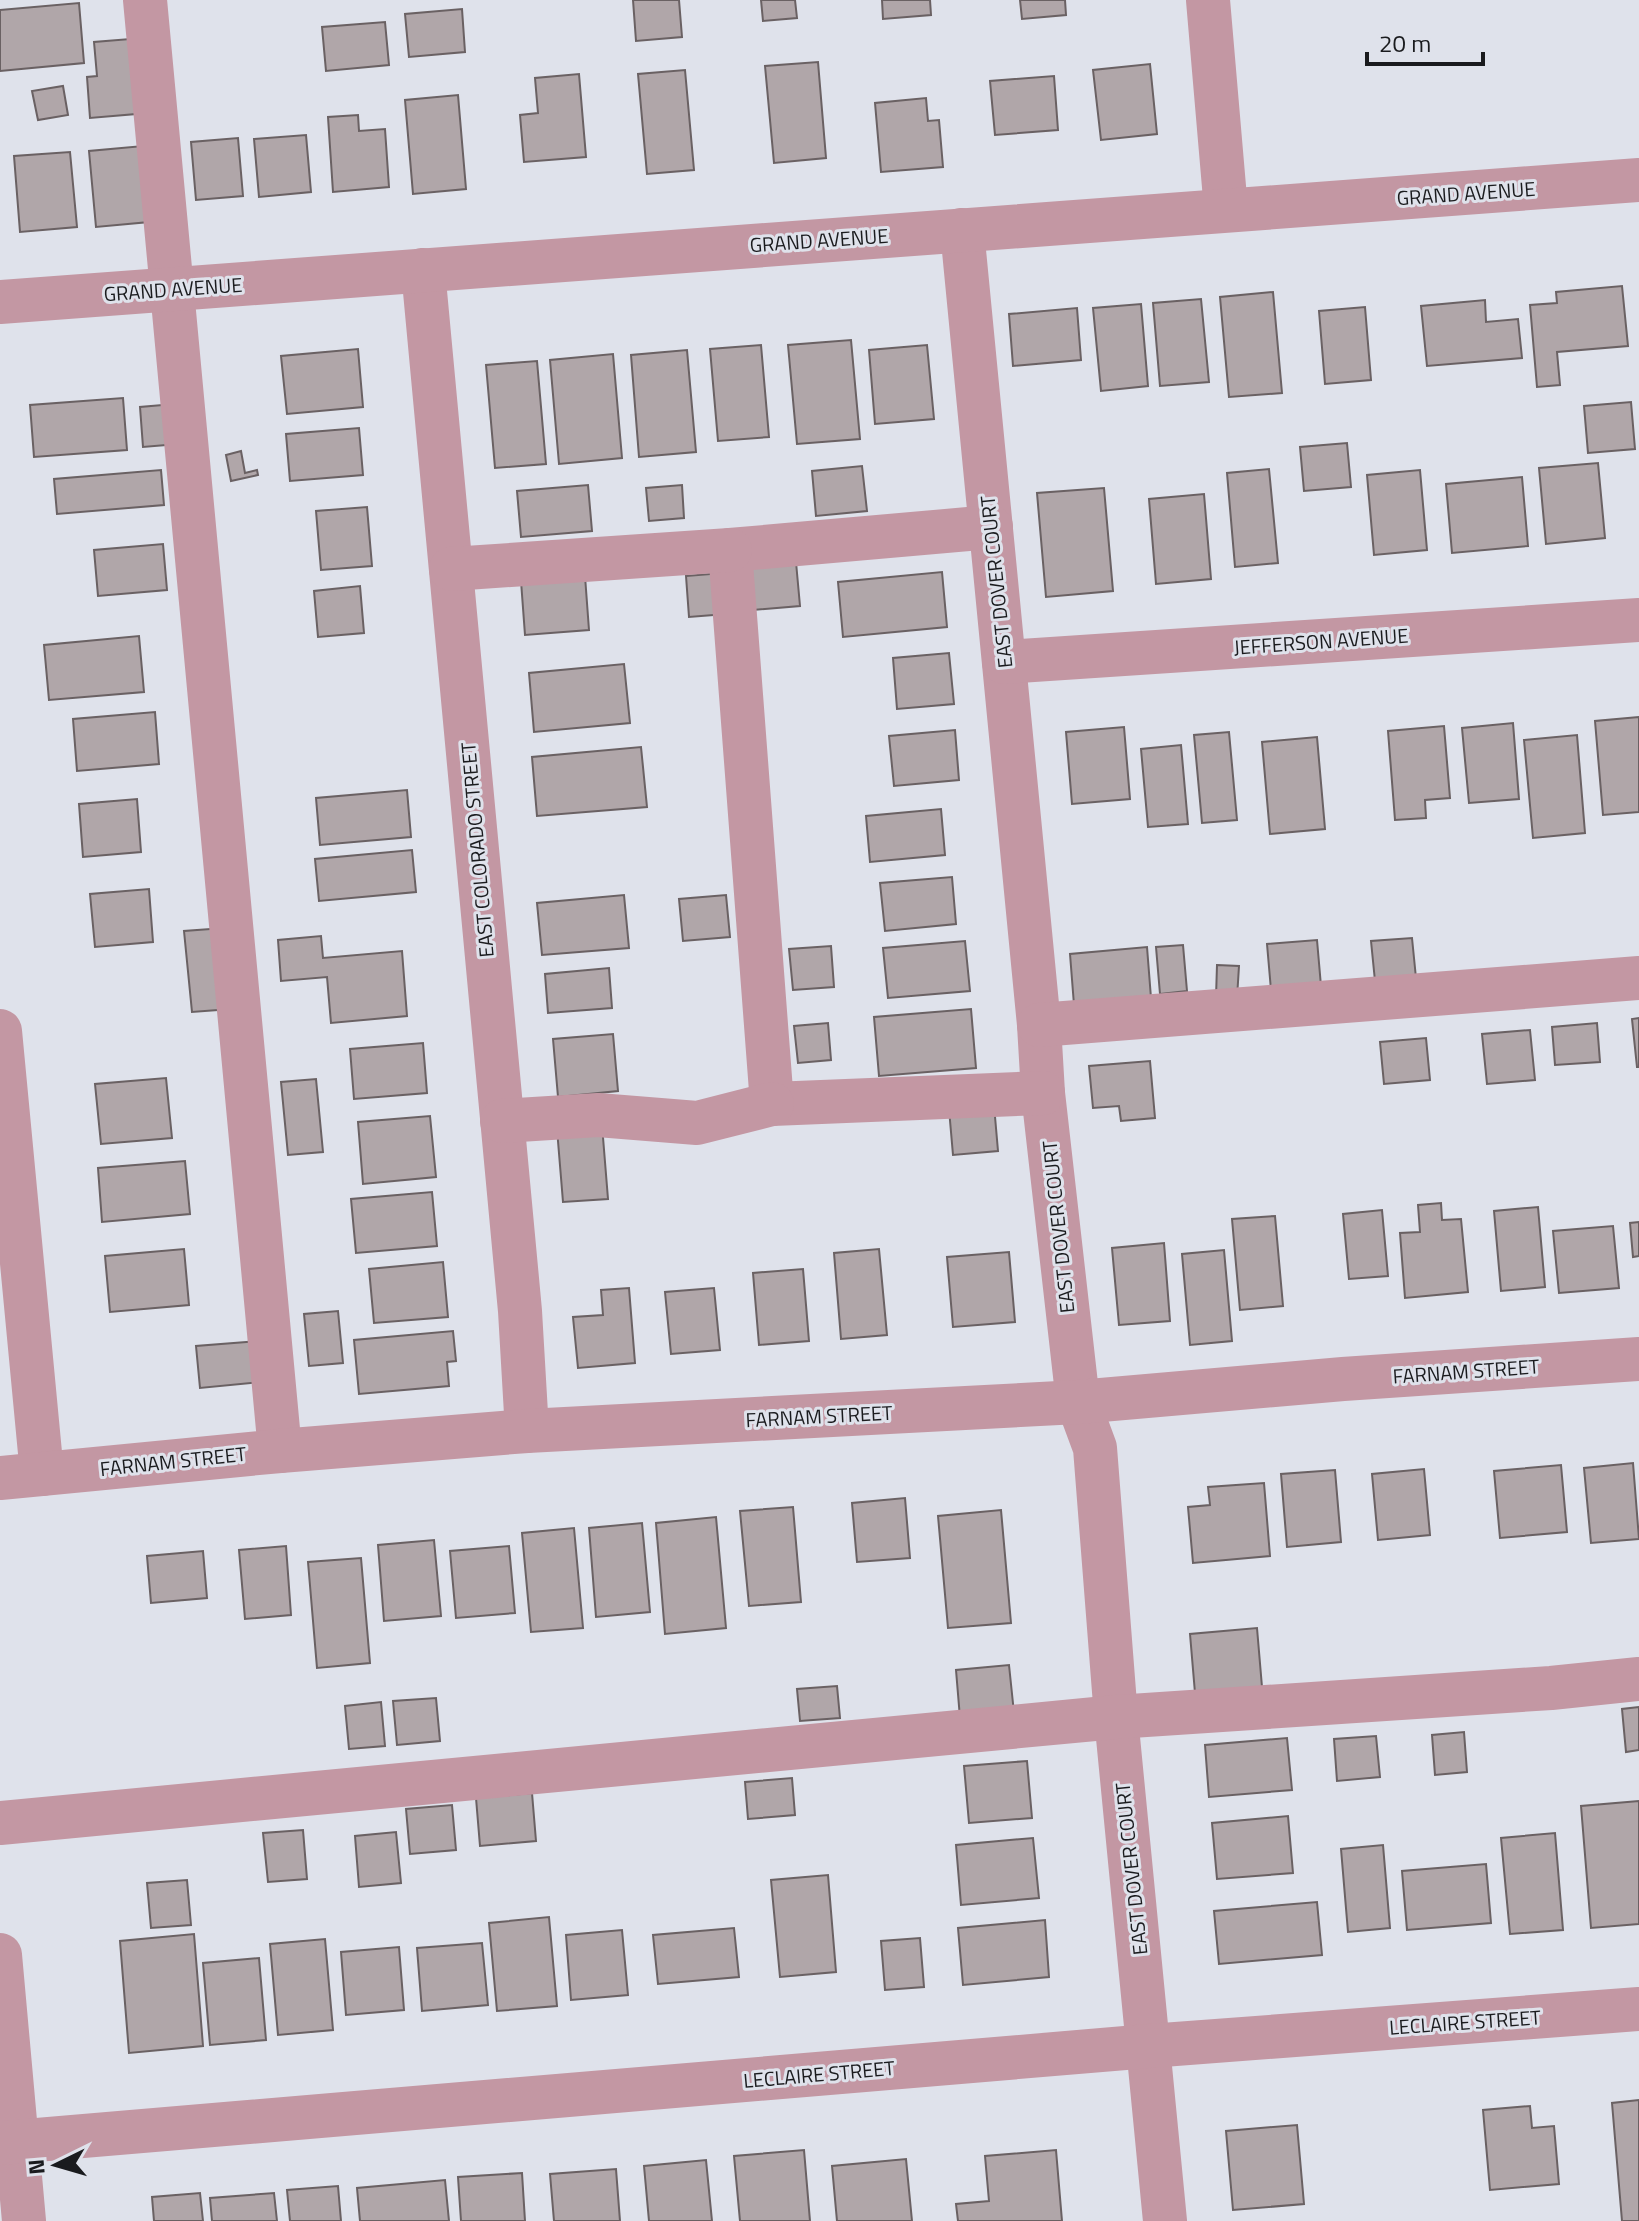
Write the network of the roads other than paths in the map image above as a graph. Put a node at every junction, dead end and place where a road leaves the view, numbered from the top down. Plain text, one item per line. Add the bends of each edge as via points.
1 (145, 0) edge
2 (1208, 0) edge
3 (1639, 180) edge
4 (1226, 210) junction
5 (962, 230) junction
6 (423, 270) junction
7 (172, 289) junction
8 (0, 302) edge
9 (991, 527) junction
10 (730, 550) junction
11 (451, 569) junction
12 (1639, 620) edge
13 (1004, 662) junction
14 (1639, 978) edge
15 (1039, 1025) junction
16 (0, 1031) edge
17 (1043, 1093) junction
18 (772, 1104) junction
19 (502, 1121) junction
20 (1639, 1359) edge
21 (1078, 1402) junction
22 (527, 1431) junction
23 (280, 1451) junction
24 (21, 1476) edge
25 (1639, 1679) edge
26 (1116, 1717) junction
27 (0, 1823) edge
28 (0, 1955) edge
29 (1639, 2009) edge
30 (1149, 2046) junction
31 (9, 2143) edge
32 (24, 2221) edge
33 (1165, 2221) edge

1 - 7 street
2 - 4 street
3 - 4 street, GRAND AVENUE
4 - 5 street, GRAND AVENUE
5 - 6 street, GRAND AVENUE
5 - 9 street, EAST DOVER COURT
6 - 7 street, GRAND AVENUE
6 - 11 street, EAST COLORADO STREET
7 - 8 street, GRAND AVENUE
7 - 23 street
9 - 10 street
9 - 13 street, EAST DOVER COURT
10 - 11 street
10 - 18 street
11 - 19 street, EAST COLORADO STREET
12 - 13 street, JEFFERSON AVENUE
13 - 15 street, EAST DOVER COURT
14 - 15 street
15 - 17 street, EAST DOVER COURT
16 - 24 street
17 - 18 street
17 - 21 street, EAST DOVER COURT
18 - 19 street via 697,1123 598,1115
19 - 22 street, EAST COLORADO STREET
20 - 21 street, FARNAM STREET
21 - 22 street, FARNAM STREET
21 - 26 street, EAST DOVER COURT via 1095,1448
22 - 23 street, FARNAM STREET
23 - 24 street, FARNAM STREET
25 - 26 street
26 - 27 street
26 - 30 street, EAST DOVER COURT
28 - 31 street
29 - 30 street, LECLAIRE STREET
30 - 31 street, LECLAIRE STREET
30 - 33 street, EAST DOVER COURT
31 - 32 street

